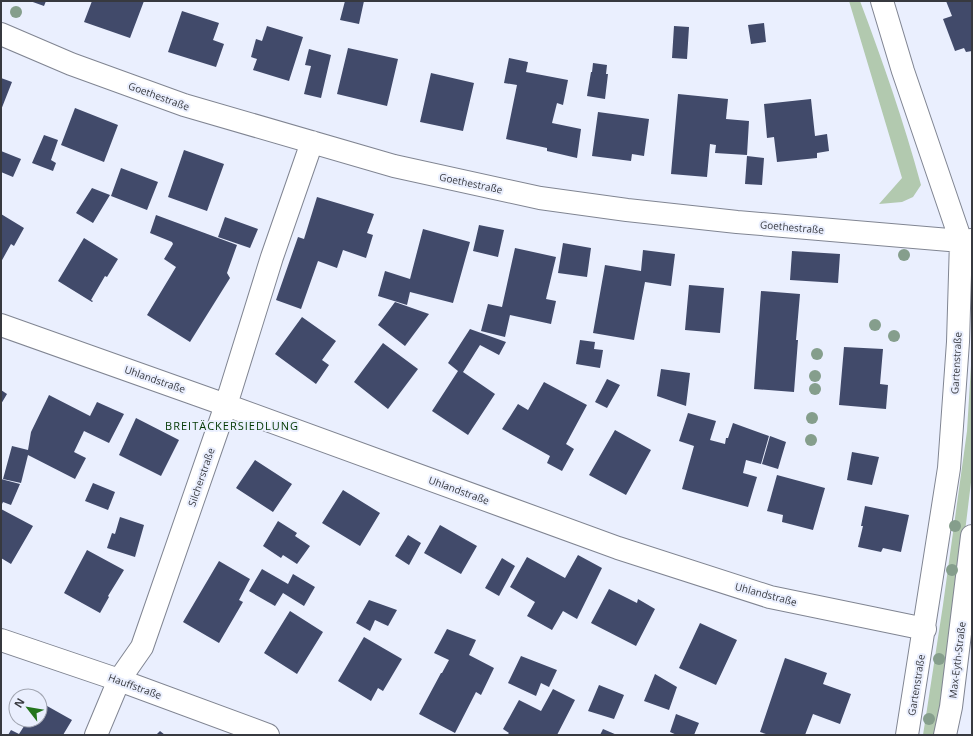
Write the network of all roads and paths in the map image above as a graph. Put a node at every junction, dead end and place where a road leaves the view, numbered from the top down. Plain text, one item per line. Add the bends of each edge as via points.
1 (882, 1) edge
2 (1, 34) edge
3 (312, 142) junction
4 (968, 244) edge
5 (1, 325) edge
6 (226, 404) junction
7 (972, 536) edge
8 (925, 629) junction
9 (1, 640) edge
10 (119, 680) junction
11 (96, 735) edge
12 (268, 735) edge
13 (908, 735) edge
14 (945, 735) edge

1 - 4 street, Gartenstraße via 903,71
2 - 3 street, Goethestraße via 71,64 184,105
3 - 4 street, Goethestraße via 394,166 540,198 729,221
3 - 6 street, Silcherstraße via 272,257
4 - 8 street, Gartenstraße via 958,342 950,468
5 - 6 street, Uhlandstraße
6 - 8 street, Uhlandstraße via 618,548 747,590
6 - 10 street, Silcherstraße via 142,647
7 - 14 street, Max-Eyth-Straße via 951,707
8 - 13 street, Gartenstraße
9 - 10 street, Hauffstraße
10 - 11 street, Silcherstraße
10 - 12 street, Hauffstraße

